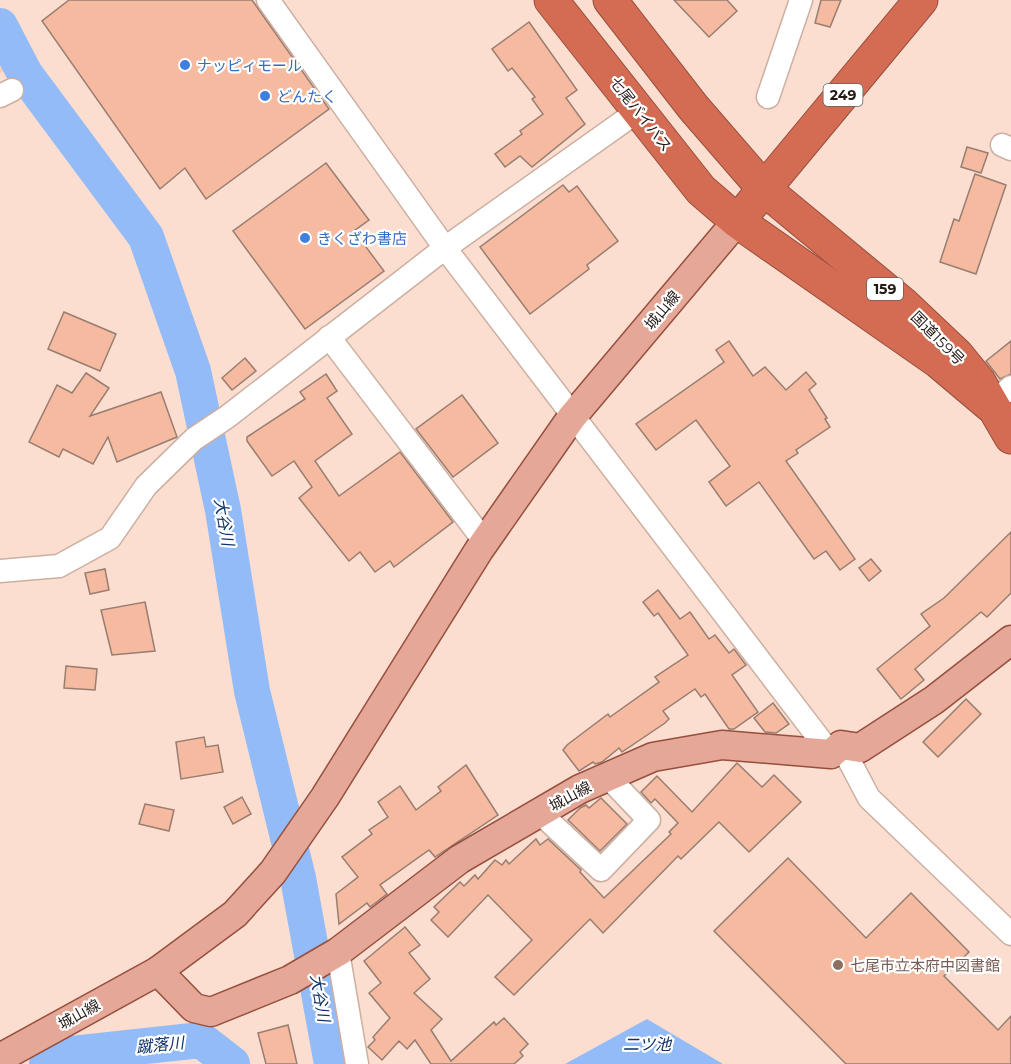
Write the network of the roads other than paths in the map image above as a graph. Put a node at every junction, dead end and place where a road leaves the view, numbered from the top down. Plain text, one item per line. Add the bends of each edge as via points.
1 (268, 0) edge
2 (551, 0) edge
3 (610, 0) edge
4 (801, 0) edge
5 (921, 0) edge
6 (768, 97) dead end
7 (638, 111) junction
8 (764, 189) junction
9 (737, 221) junction
10 (445, 248) junction
11 (329, 337) junction
12 (1000, 396) edge
13 (572, 417) junction
14 (1011, 437) edge
15 (485, 542) junction
16 (0, 571) edge
17 (1008, 648) edge
18 (836, 749) junction
19 (608, 777) junction
20 (539, 813) junction
21 (1011, 934) edge
22 (333, 955) junction
23 (158, 970) junction
24 (0, 1058) edge
25 (357, 1064) edge

1 - 10 street
2 - 7 highway, 七尾バイパス / 159
3 - 8 highway, 159
4 - 6 street
5 - 8 highway, 249
7 - 9 highway, 七尾バイパス / 159 via 701,190
7 - 10 street
8 - 9 highway, 249
8 - 12 highway, 国道159号 / 159 via 936,333 979,382
9 - 12 highway, 国道159号 / 159 via 939,362
9 - 13 main road, 城山線
10 - 11 street
10 - 13 street
11 - 15 street
11 - 16 street via 208,430 146,486 110,538 59,566
12 - 14 highway, 国道159号 / 159
13 - 15 main road, 城山線
13 - 18 street
15 - 23 main road, 城山線 via 278,866 235,914
17 - 18 main road, 城山線 via 860,748
18 - 19 main road, 城山線 via 722,745 653,757
18 - 21 street via 868,798
19 - 20 main road, 城山線
19 - 20 street via 649,820 601,870
20 - 22 main road, 城山線 via 460,859
22 - 23 main road, 城山線 via 290,980 211,1012 194,1008
22 - 25 street
23 - 24 main road, 城山線

